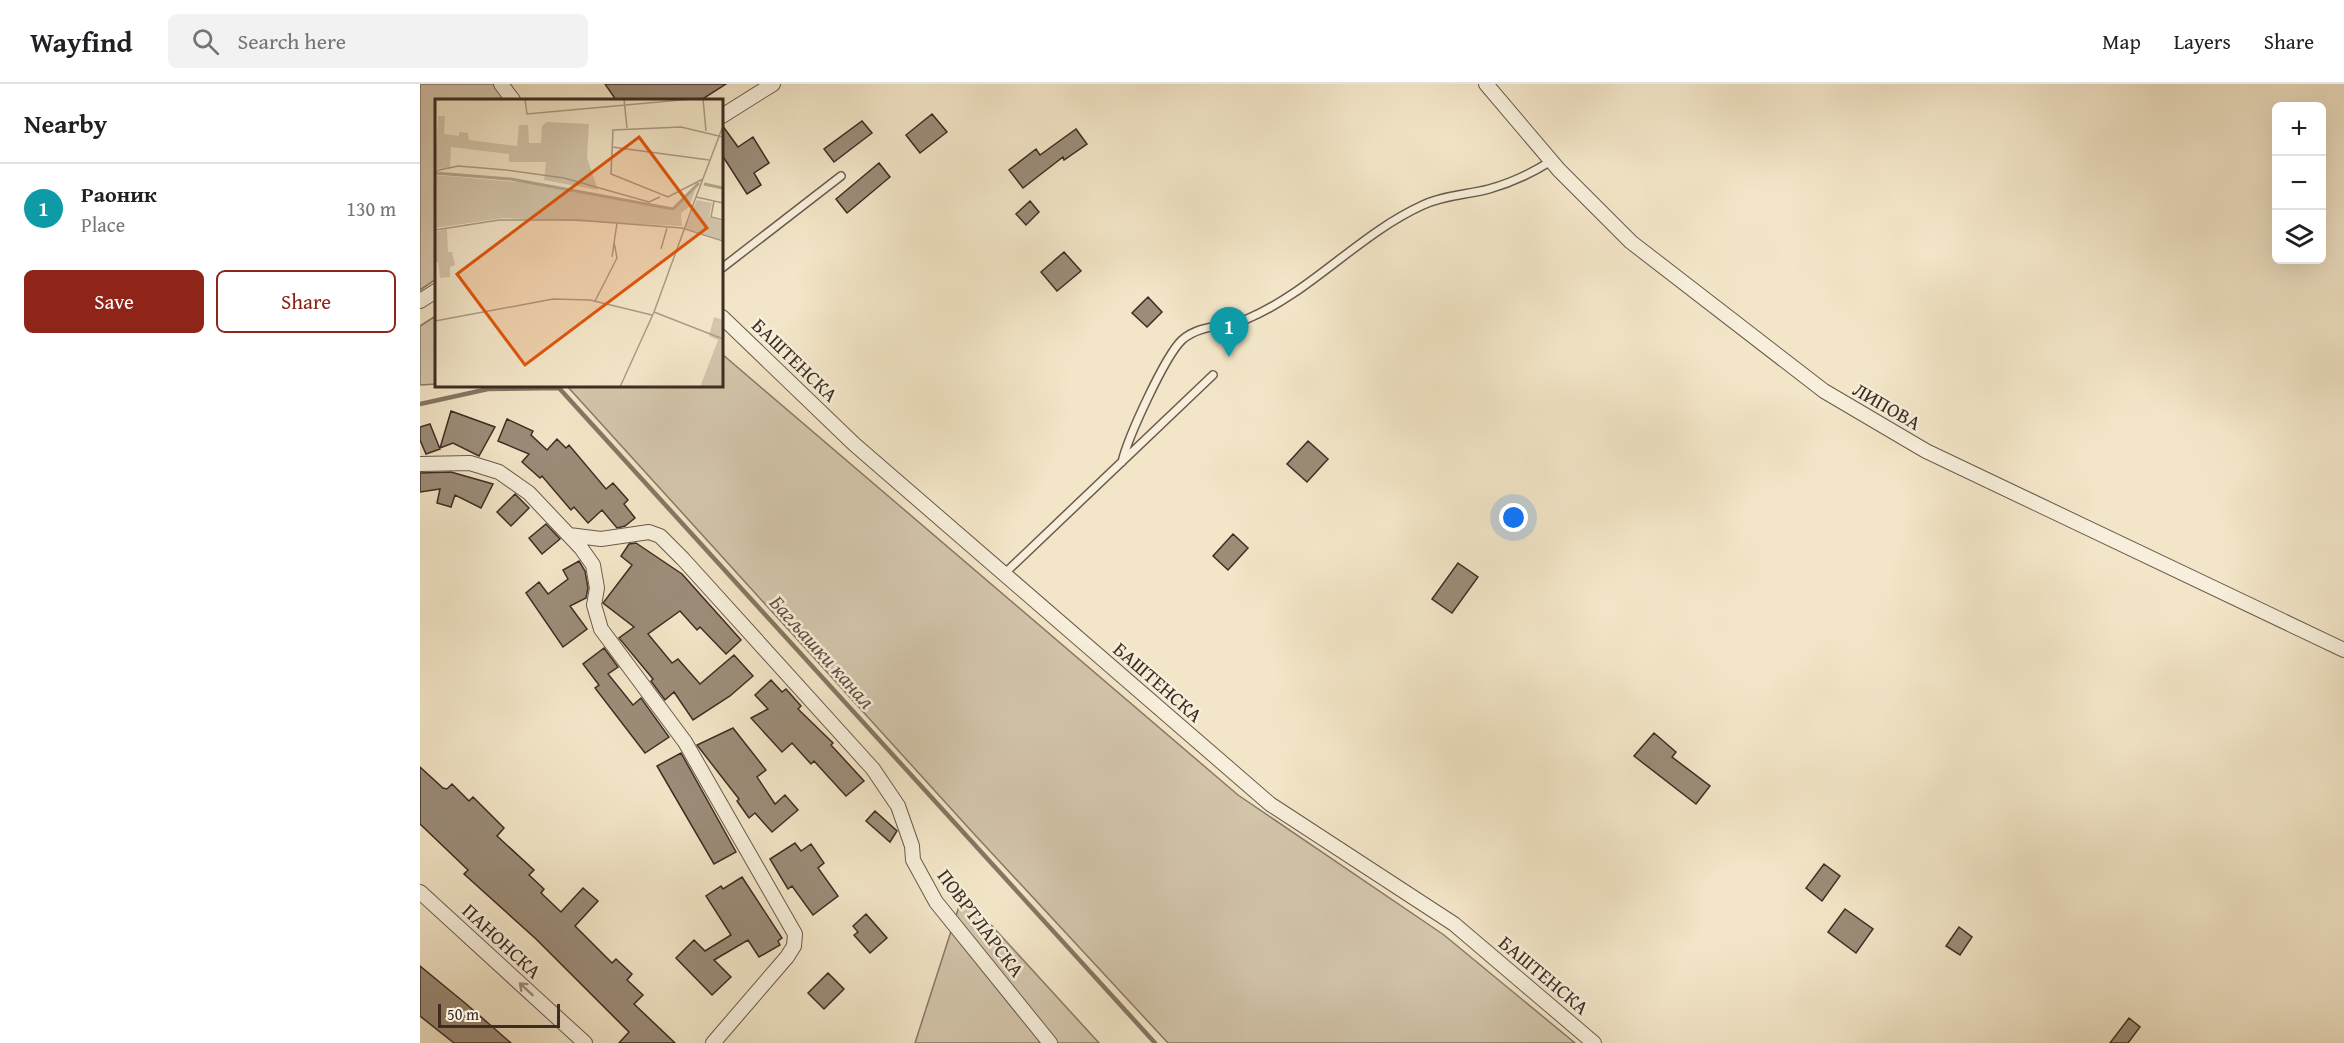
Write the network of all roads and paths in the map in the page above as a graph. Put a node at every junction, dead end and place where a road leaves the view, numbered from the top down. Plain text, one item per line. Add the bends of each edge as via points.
1 (501, 84) edge
2 (772, 84) edge
3 (1486, 84) edge
4 (512, 99) edge
5 (723, 115) edge
6 (1551, 161) junction
7 (841, 176) dead end
8 (723, 267) edge
9 (435, 292) edge
10 (420, 301) edge
11 (723, 318) edge
12 (1213, 375) dead end
13 (1122, 462) junction
14 (420, 464) edge
15 (569, 535) junction
16 (601, 539) junction
17 (593, 565) junction
18 (1004, 574) junction
19 (2344, 650) edge
20 (420, 892) edge
21 (585, 1043) edge
22 (713, 1043) edge
23 (1050, 1043) edge
24 (1594, 1043) edge

1 - 4 street
2 - 5 street
3 - 6 street, ЛИПОВА
6 - 13 lane via 1503,185 1421,206 1256,314 1186,336 1175,348 1149,397
6 - 19 street, ЛИПОВА via 1606,219 1659,266 1855,411 1926,451
7 - 8 lane
9 - 10 street
11 - 18 street, БАШТЕНСКА via 854,444
12 - 13 lane
13 - 18 lane
14 - 15 street via 470,463 499,472 529,493
15 - 16 street, ПОВРТЛАРСКА
15 - 17 street
16 - 17 street
16 - 23 street, ПОВРТЛАРСКА via 649,532 660,536 873,769 898,807 913,860 936,902
17 - 22 street via 597,588 594,605 601,628 685,742 795,934 787,957
18 - 24 street, БАШТЕНСКА via 1270,804 1454,924
21 -> 20 street, ПАНОНСКА

